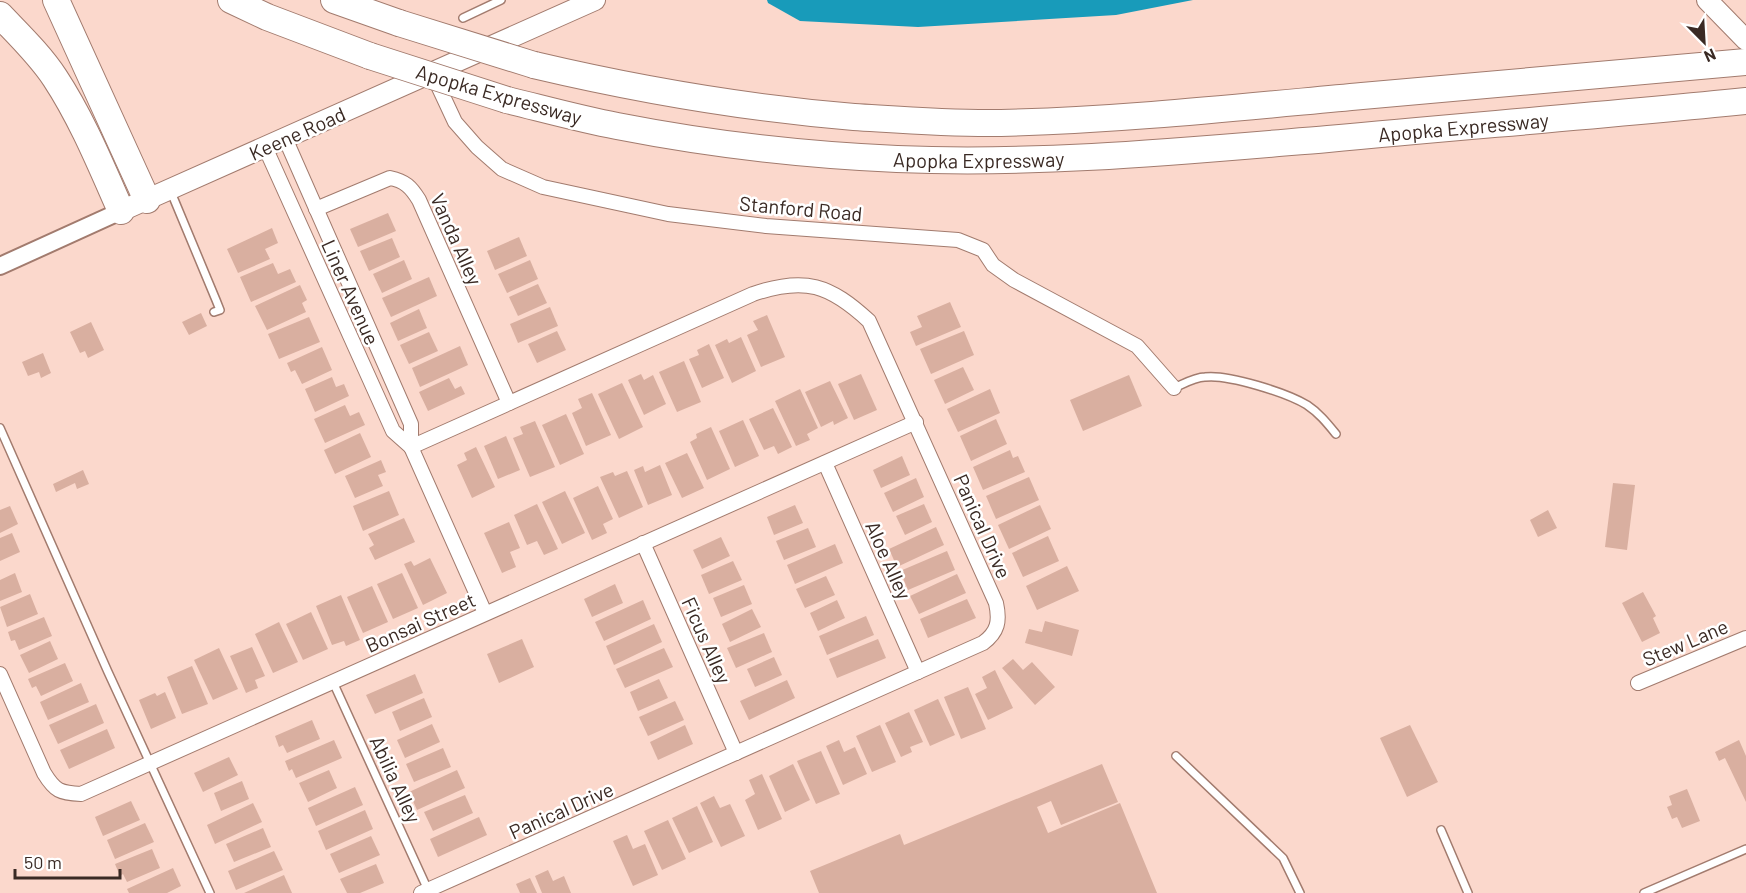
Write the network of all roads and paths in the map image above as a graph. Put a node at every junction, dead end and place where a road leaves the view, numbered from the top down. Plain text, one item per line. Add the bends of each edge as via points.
1 (56, 0) edge
2 (231, 0) edge
3 (334, 0) edge
4 (501, 0) edge
5 (595, 0) edge
6 (1707, 0) edge
7 (0, 15) edge
8 (463, 18) dead end
9 (1746, 40) edge
10 (1735, 62) edge
11 (432, 72) junction
12 (1746, 101) edge
13 (285, 138) junction
14 (265, 147) junction
15 (170, 189) junction
16 (147, 200) junction
17 (316, 209) junction
18 (121, 211) junction
19 (0, 266) edge
20 (214, 312) dead end
21 (1174, 388) joint
22 (509, 403) junction
23 (916, 422) junction
24 (0, 428) edge
25 (1336, 434) dead end
26 (411, 447) junction
27 (825, 463) junction
28 (643, 543) junction
29 (485, 614) junction
30 (1746, 638) edge
31 (918, 672) junction
32 (0, 674) edge
33 (333, 682) junction
34 (1638, 683) dead end
35 (4, 692) edge
36 (736, 753) junction
37 (1176, 756) dead end
38 (151, 764) junction
39 (1441, 830) dead end
40 (1746, 849) edge
41 (425, 891) edge
42 (210, 893) edge
43 (1300, 893) edge
44 (1468, 893) edge
45 (1644, 893) edge

1 - 16 highway
2 - 12 highway, Apopka Expressway, bridge via 370,56 507,100 618,126 720,142 894,159 1078,159
3 - 10 highway, Apopka Expressway, bridge via 534,65 599,80 779,110 896,120 999,123 1115,117
4 - 8 lane
5 - 11 main road, Keene Road
6 - 9 main road
7 - 18 highway via 55,77 82,124
11 - 13 main road, Keene Road
11 - 21 street, Stanford Road via 455,122 477,147 502,169 543,187 668,214 766,226 958,240 983,250 993,264 1014,280 1137,346
13 - 14 main road, Keene Road
13 - 17 street, Liner Avenue
14 - 15 main road, Keene Road
14 - 26 street, Liner Avenue via 393,431
15 - 16 main road, Keene Road
15 - 20 lane via 220,310
16 - 18 main road, Keene Road
17 - 22 street, Vanda Alley via 390,178 402,180 412,188
17 - 26 street, Liner Avenue via 411,424
18 - 19 street, Keene Road
21 - 25 lane via 1204,376 1237,380 1305,404
22 - 23 street, Panical Drive via 753,294 789,284 835,293 869,321
22 - 26 street, Panical Drive
23 - 27 street, Bonsai Street
23 - 31 street, Panical Drive via 999,616 992,637
24 - 38 lane
26 - 29 street, Liner Avenue
27 - 28 street, Bonsai Street
27 - 31 street, Aloe Alley
28 - 29 street, Bonsai Street
28 - 36 street, Ficus Alley
29 - 33 street, Bonsai Street
30 - 34 street, Stew Lane
31 - 36 street, Panical Drive
32 - 35 street, Bonsai Street
33 - 38 street, Bonsai Street
33 - 41 lane, Abilia Alley
35 - 38 street, Bonsai Street via 52,787 64,793 81,794
36 - 41 street, Panical Drive
37 - 43 lane via 1282,858
38 - 42 lane
39 - 44 lane
40 - 45 lane

